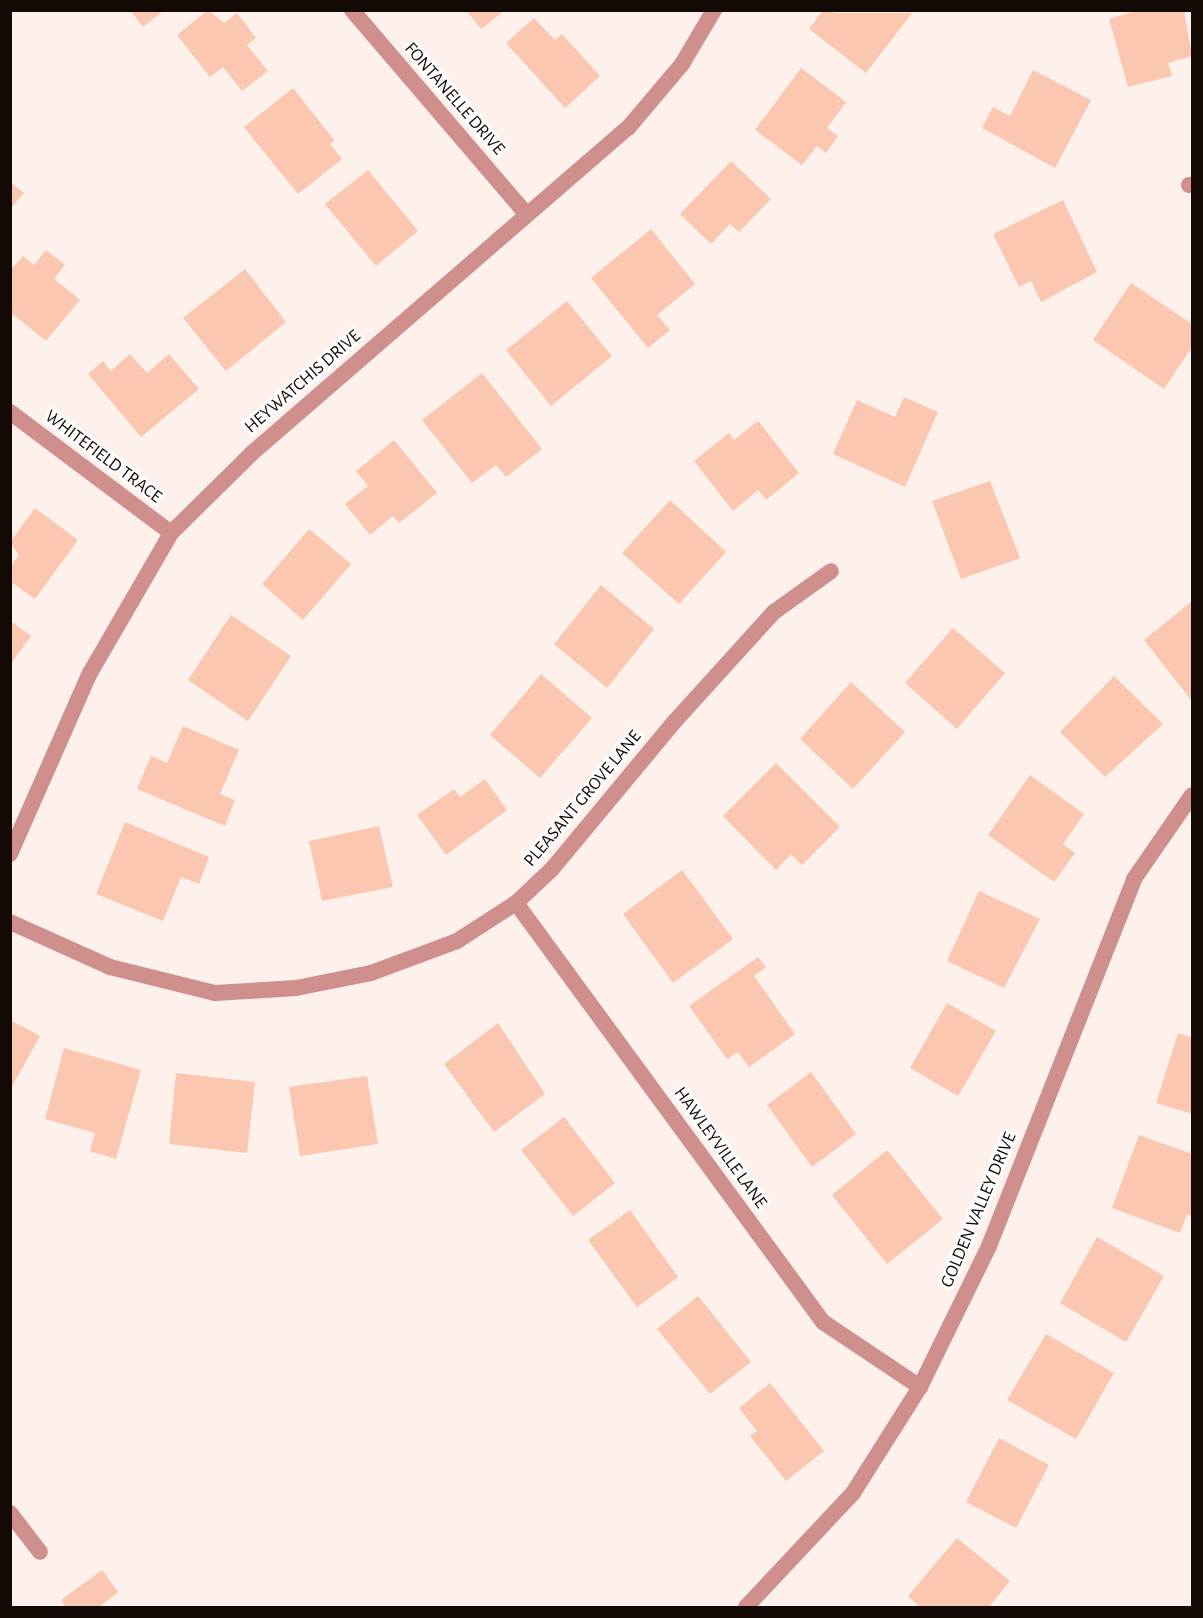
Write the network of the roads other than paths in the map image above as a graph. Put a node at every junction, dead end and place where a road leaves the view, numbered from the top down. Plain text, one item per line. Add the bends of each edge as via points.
1 (352, 10) edge
2 (714, 10) edge
3 (526, 214) junction
4 (10, 412) edge
5 (171, 533) junction
6 (831, 571) dead end
7 (1192, 795) edge
8 (10, 854) edge
9 (516, 903) junction
10 (10, 922) edge
11 (920, 1387) junction
12 (10, 1513) edge
13 (40, 1552) dead end
14 (746, 1607) edge

1 - 3 street, FONTANELLE DRIVE
2 - 3 street, HEYWATCHIS DRIVE via 682,64 628,128
3 - 5 street, HEYWATCHIS DRIVE via 250,454
4 - 5 street, WHITEFIELD TRACE
5 - 8 street, HEYWATCHIS DRIVE via 90,673
6 - 9 street, PLEASANT GROVE LANE via 774,612 675,721 552,869
7 - 11 street, GOLDEN VALLEY DRIVE via 1134,879 989,1246
9 - 10 street, PLEASANT GROVE LANE via 457,941 371,972 296,988 215,993 110,967
9 - 11 street, HAWLEYVILLE LANE via 824,1322
11 - 14 street, GOLDEN VALLEY DRIVE via 854,1493
12 - 13 street

